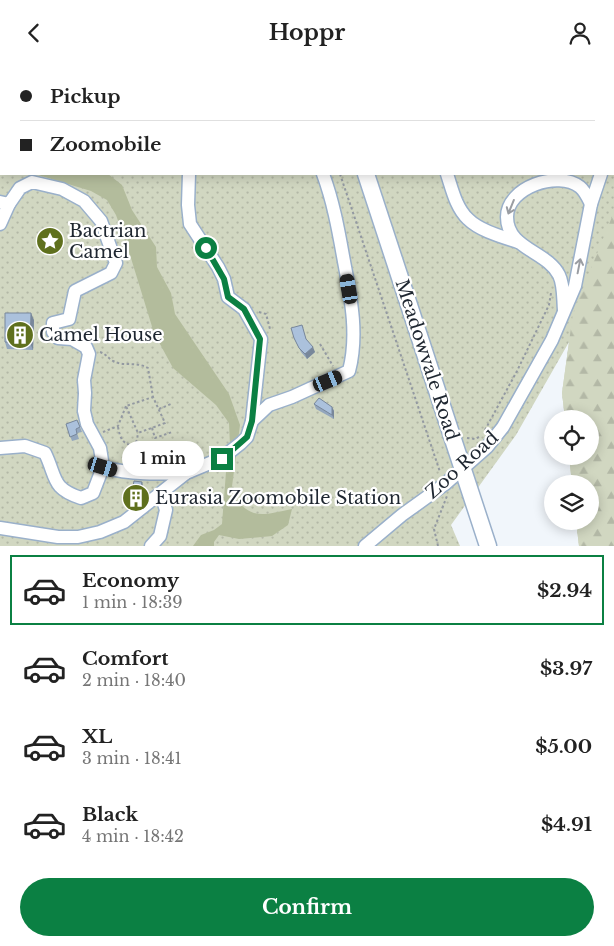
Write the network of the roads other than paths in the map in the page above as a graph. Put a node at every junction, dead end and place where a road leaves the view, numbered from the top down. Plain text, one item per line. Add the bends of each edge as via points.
1 (189, 175) edge
2 (323, 175) edge
3 (366, 175) edge
4 (447, 175) edge
5 (601, 175) edge
6 (538, 179) edge
7 (4, 203) edge
8 (590, 203) junction
9 (0, 224) edge
10 (518, 242) junction
11 (564, 312) junction
12 (252, 421) junction
13 (0, 448) edge
14 (103, 467) junction
15 (462, 469) junction
16 (186, 473) junction
17 (161, 494) junction
18 (0, 528) edge
19 (151, 546) edge
20 (365, 546) edge
21 (488, 546) edge

1 - 12 street via 190,224 218,267 228,297 244,309 260,339
2 - 12 street via 332,200 352,306 353,354 349,371 269,405
3 - 15 main road, Meadowvale Road
4 - 10 street, Zoo Road via 456,201 469,220
5 - 8 street, Zoo Road
6 - 8 street via 568,182 580,187
6 -> 10 street via 508,208 508,225
7 - 9 street
7 - 14 street via 20,188 32,183 62,189 84,201 101,221 116,263 111,273 75,291 68,319 53,323 58,338 72,339 86,347 89,354 84,380 84,411 100,448
11 -> 8 street, Zoo Road via 575,286
10 - 11 street, Zoo Road via 549,262 560,276
11 - 15 street, Zoo Road via 552,340 503,427 487,447
12 - 16 street via 247,437 222,459
13 - 14 street via 25,446 45,453 56,483 66,493 81,498 93,493
14 - 16 street via 140,474
15 - 20 street, Zoo Road
15 - 21 main road, Meadowvale Road
16 - 17 street
17 - 18 street via 124,522 86,535 58,537
17 - 19 street via 166,510 160,536

